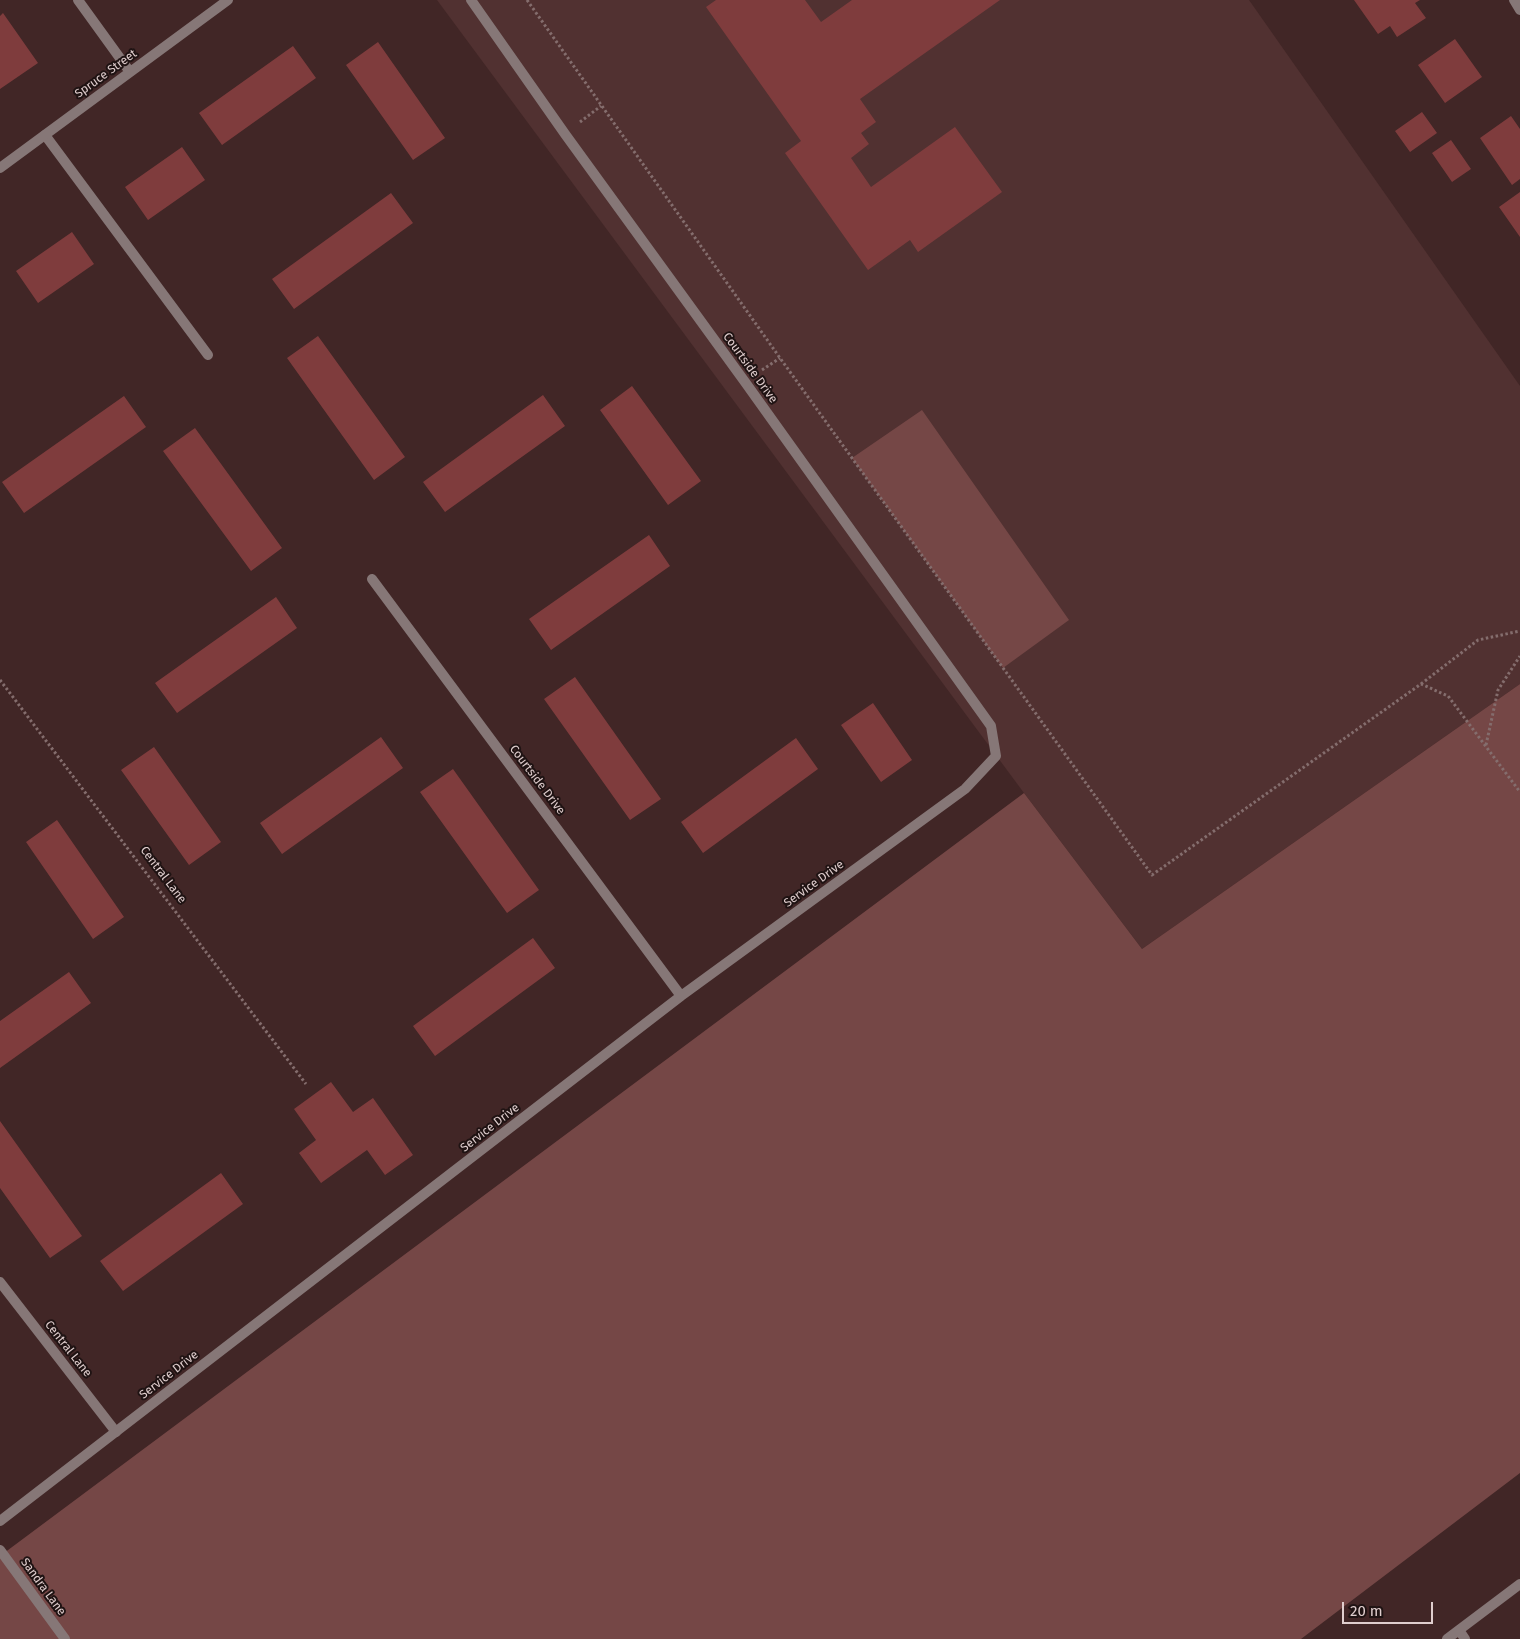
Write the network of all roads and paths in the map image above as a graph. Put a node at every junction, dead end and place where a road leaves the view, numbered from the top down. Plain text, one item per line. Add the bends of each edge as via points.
1 (78, 0) edge
2 (228, 0) edge
3 (471, 0) edge
4 (527, 0) edge
5 (1514, 0) edge
6 (1520, 10) edge
7 (130, 72) junction
8 (45, 135) junction
9 (0, 168) edge
10 (208, 355) dead end
11 (372, 579) dead end
12 (1520, 632) edge
13 (1520, 656) edge
14 (0, 680) edge
15 (1421, 684) junction
16 (1485, 745) junction
17 (996, 756) joint
18 (1520, 792) edge
19 (681, 996) junction
20 (306, 1084) dead end
21 (0, 1282) edge
22 (116, 1432) junction
23 (0, 1521) edge
24 (0, 1550) edge
25 (1520, 1584) edge
26 (1462, 1635) edge
27 (65, 1639) edge
28 (1447, 1639) edge

1 - 7 street
2 - 7 street, Spruce Street
3 - 17 street, Courtside Drive via 991,726
4 - 15 path via 1152,875
5 - 6 street
7 - 8 street, Spruce Street
8 - 9 street, Spruce Street
8 - 10 street
11 - 19 street, Courtside Drive
12 - 15 path via 1478,640
13 - 16 path via 1498,690
14 - 20 path, Central Lane
15 - 16 path via 1448,696
16 - 18 path
17 - 19 street, Service Drive via 965,789
19 - 22 street, Service Drive
21 - 22 street, Central Lane
22 - 23 street, Service Drive
24 - 27 street, Sandra Lane
25 - 26 street
26 - 28 street

